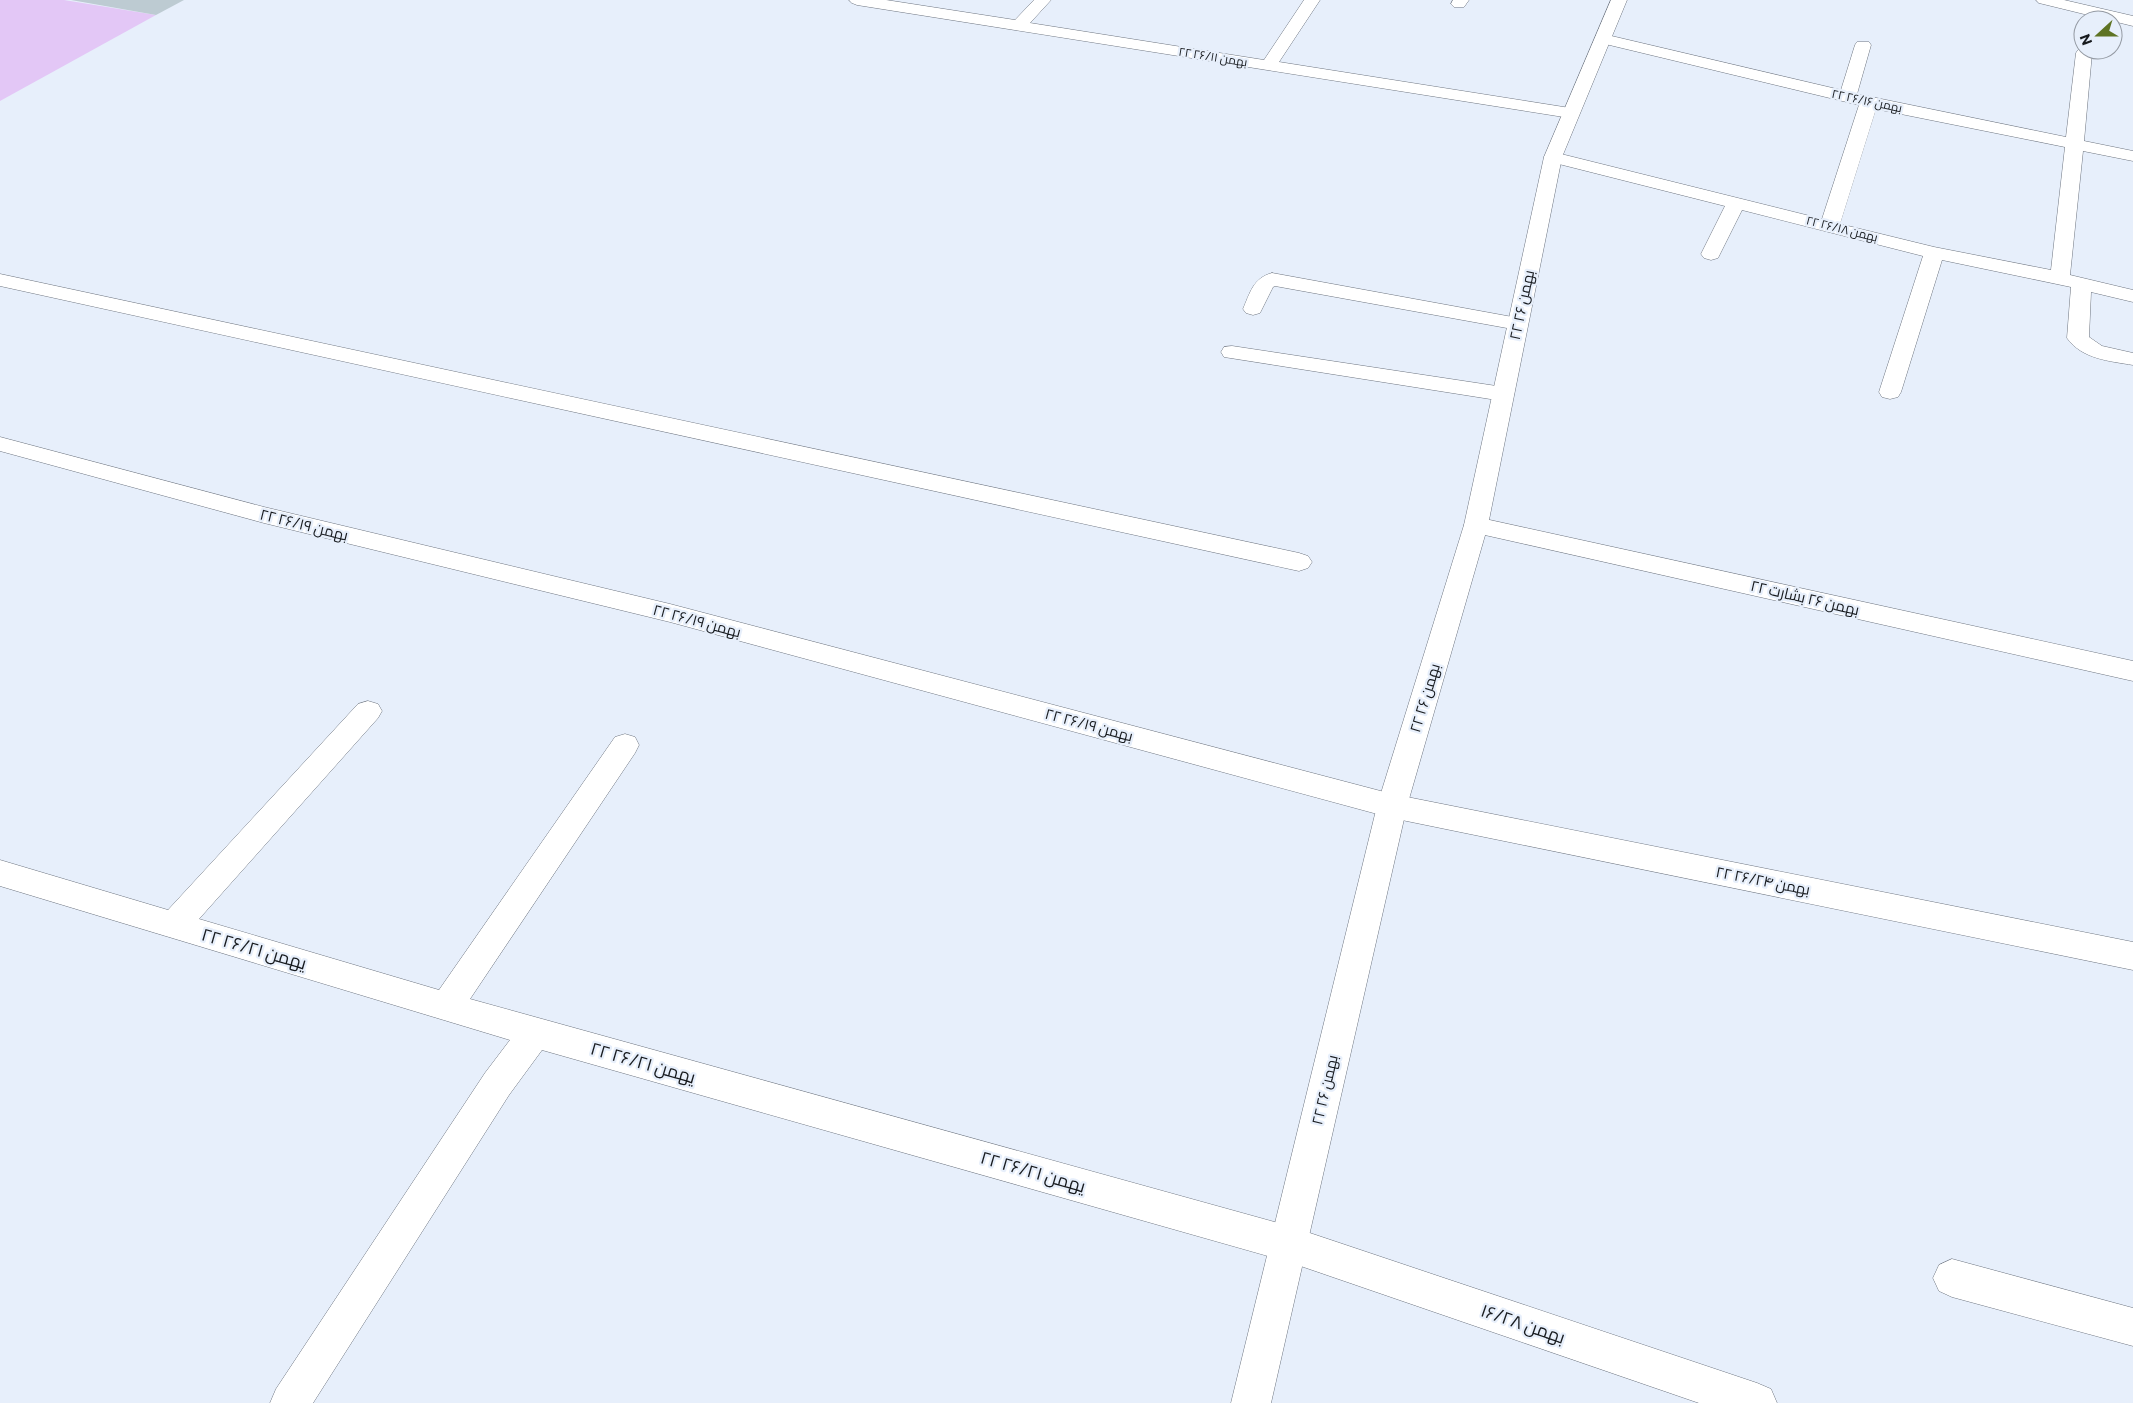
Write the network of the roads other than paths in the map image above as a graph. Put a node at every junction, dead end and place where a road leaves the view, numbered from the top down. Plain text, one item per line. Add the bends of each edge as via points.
1 (856, 0) edge
2 (1043, 0) edge
3 (1312, 0) edge
4 (1619, 0) edge
5 (2044, 0) edge
6 (2133, 21) edge
7 (1018, 26) junction
8 (1603, 39) junction
9 (1863, 45) dead end
10 (2083, 60) edge
11 (1269, 65) junction
12 (1848, 97) junction
13 (1869, 102) junction
14 (1570, 113) junction
15 (2076, 145) junction
16 (2133, 156) edge
17 (1553, 157) junction
18 (1736, 203) junction
19 (1830, 225) junction
20 (1934, 252) junction
21 (1711, 254) dead end
22 (2060, 278) junction
23 (0, 280) edge
24 (2081, 283) junction
25 (2133, 296) edge
26 (1253, 308) dead end
27 (1518, 324) junction
28 (1232, 352) dead end
29 (2133, 359) edge
30 (1890, 392) dead end
31 (1503, 394) junction
32 (0, 444) edge
33 (1476, 525) junction
34 (1299, 562) dead end
35 (2133, 670) edge
36 (368, 712) dead end
37 (625, 745) dead end
38 (1392, 806) junction
39 (0, 873) edge
40 (174, 925) junction
41 (2133, 956) edge
42 (447, 1005) junction
43 (535, 1033) junction
44 (1289, 1244) junction
45 (1952, 1278) dead end
46 (2133, 1327) edge
47 (290, 1403) edge
48 (1251, 1403) edge
49 (1756, 1403) edge

1 - 7 street, ۲۲ بهمن ۲۶/۱۱
2 - 7 street
3 - 11 street
4 - 8 street, ۲۲ بهمن ۲۶
5 - 6 street
7 - 11 street, ۲۲ بهمن ۲۶/۱۱
8 - 12 street, ۲۲ بهمن ۲۶/۱۶
8 - 14 street, ۲۲ بهمن ۲۶
9 - 12 street
10 - 15 street
11 - 14 street, ۲۲ بهمن ۲۶/۱۱
12 - 13 street, ۲۲ بهمن ۲۶/۱۶
13 - 15 street, ۲۲ بهمن ۲۶/۱۶
13 - 19 street
14 - 17 street, ۲۲ بهمن ۲۶
15 - 16 street, ۲۲ بهمن ۲۶/۱۶
15 - 22 street
17 - 18 street, ۲۲ بهمن ۲۶/۱۸
17 - 27 street, ۲۲ بهمن ۲۶
18 - 19 street, ۲۲ بهمن ۲۶/۱۸
18 - 21 street
19 - 20 street, ۲۲ بهمن ۲۶/۱۸
20 - 22 street, ۲۲ بهمن ۲۶/۱۸
20 - 30 street
22 - 24 street, ۲۲ بهمن ۲۶/۱۸
23 - 34 street
24 - 25 street, ۲۲ بهمن ۲۶/۱۸
24 - 29 street via 2078,338 2081,343
26 - 27 street via 1264,284 1272,279
27 - 31 street, ۲۲ بهمن ۲۶
28 - 31 street
31 - 33 street, ۲۲ بهمن ۲۶
32 - 38 street, ۲۲ بهمن ۲۶/۱۹ via 264,515 670,613
33 - 35 street, بهمن ۲۶ بشارت ۲۲
33 - 38 street, ۲۲ بهمن ۲۶
36 - 40 street
37 - 42 street
38 - 41 street, ۲۲ بهمن ۲۶/۲۴
38 - 44 street, ۲۲ بهمن ۲۶
39 - 40 street, ۲۲ یهمن ۲۶/۲۱
40 - 42 street, ۲۲ یهمن ۲۶/۲۱
42 - 43 street, ۲۲ یهمن ۲۶/۲۱
43 - 44 street, ۲۲ یهمن ۲۶/۲۱
43 - 47 street via 497,1084
44 - 48 street, ۲۲ بهمن ۲۶
44 - 49 street, بهمن ۱۶/۲۸
45 - 46 street

